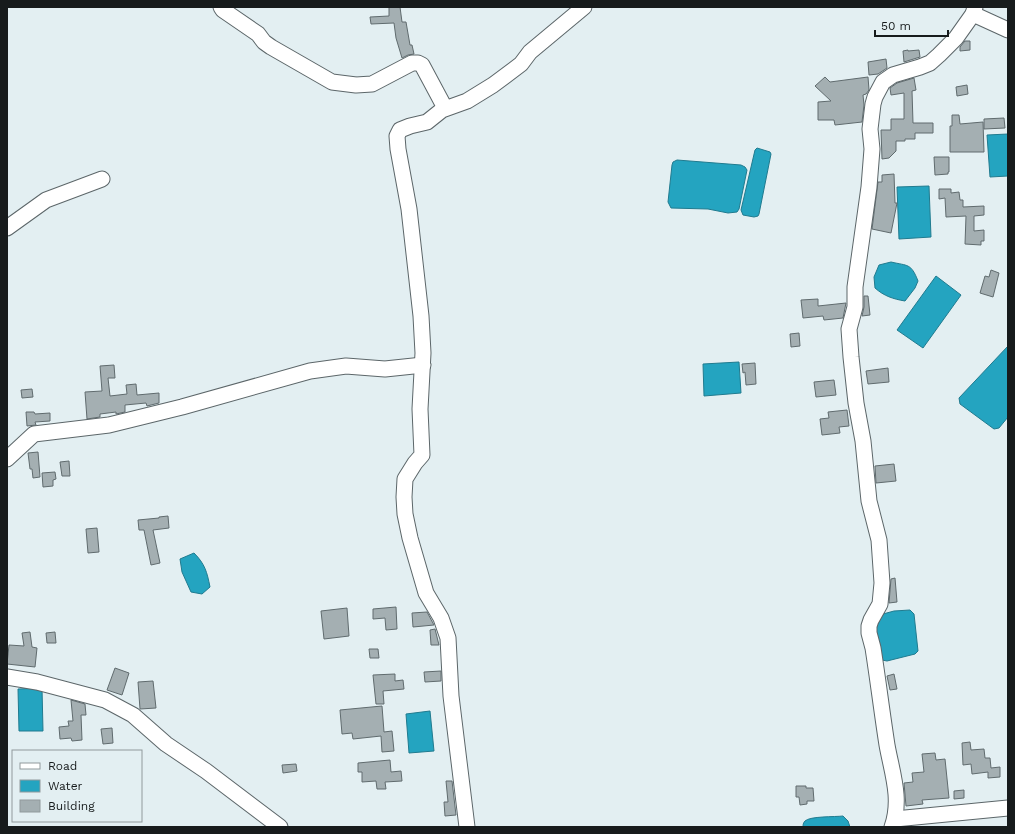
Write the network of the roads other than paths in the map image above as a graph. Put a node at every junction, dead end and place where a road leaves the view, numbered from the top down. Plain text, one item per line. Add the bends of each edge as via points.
1 (222, 7) edge
2 (584, 7) edge
3 (974, 10) edge
4 (1008, 30) edge
5 (445, 108) junction
6 (102, 180) dead end
7 (7, 228) edge
8 (423, 365) junction
9 (7, 459) edge
10 (7, 677) edge
11 (1008, 808) edge
12 (894, 823) edge
13 (280, 827) edge
14 (466, 827) edge

1 - 5 street via 271,47 332,82 372,84 412,63 418,63 422,65
2 - 5 street via 493,86 468,101
3 - 4 street
3 - 12 street via 956,38 930,63 893,75 883,82 875,97 870,129 872,148 869,187 855,287 855,307 849,329 869,501 879,540 882,583 880,604 871,620 869,633 897,793
5 - 8 street via 427,122 400,130 397,136 418,279
6 - 7 street via 46,200
8 - 9 street via 385,369 346,366 310,371 109,425 34,434
8 - 14 street via 420,409 422,455 405,479 405,514 426,593 441,618 448,638 451,696
10 - 13 street via 105,700 133,715 166,744
11 - 12 street

